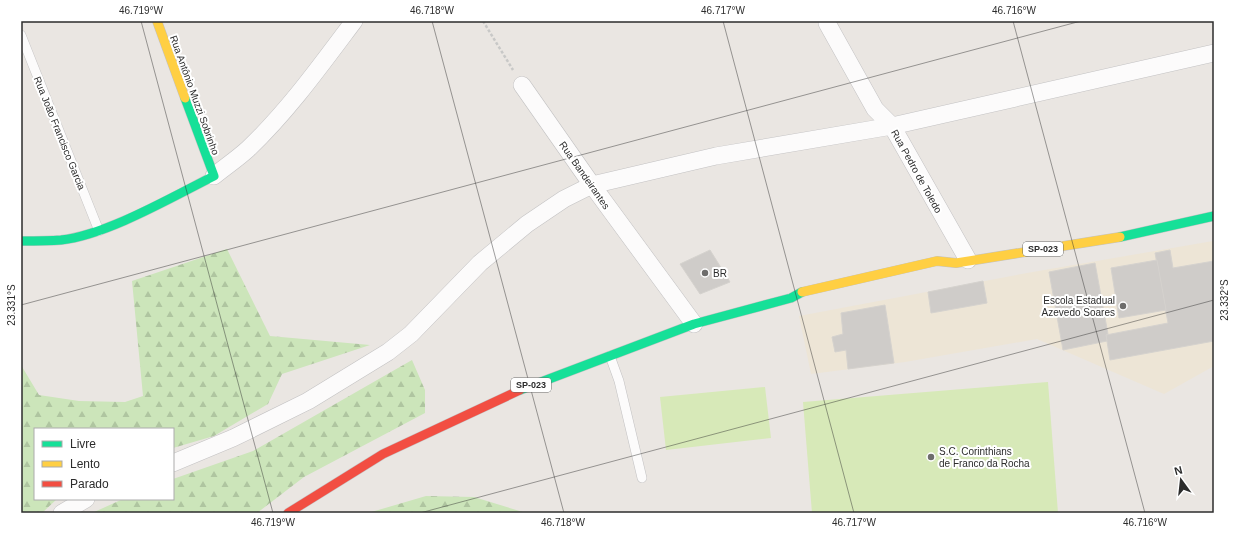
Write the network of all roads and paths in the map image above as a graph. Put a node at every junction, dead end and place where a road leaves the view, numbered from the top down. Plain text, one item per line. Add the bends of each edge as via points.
1 (157, 21) edge
2 (354, 21) edge
3 (483, 21) edge
4 (827, 23) dead end
5 (21, 34) edge
6 (1214, 53) edge
7 (522, 85) joint
8 (892, 126) junction
9 (214, 176) junction
10 (592, 185) junction
11 (1214, 216) edge
12 (1199, 229) dead end
13 (99, 231) junction
14 (1129, 235) junction
15 (21, 242) edge
16 (962, 262) junction
17 (946, 270) dead end
18 (792, 298) junction
19 (806, 302) dead end
20 (694, 324) junction
21 (609, 355) junction
22 (174, 463) edge
23 (642, 478) dead end
24 (84, 500) edge
25 (62, 513) edge
26 (288, 513) edge

1 - 9 main road, Rua Antônio Muzzi Sobrinho
2 - 9 street via 320,68 278,117 247,149
3 - 7 path
4 - 8 street, Rua Pedro de Toledo via 875,109
5 - 13 lane, Rua João Francisco Garcia
6 - 8 street
7 - 10 street, Rua Bandeirantes
8 - 10 street via 716,156
8 - 16 street, Rua Pedro de Toledo
9 - 13 main road
10 - 20 street, Rua Bandeirantes
10 - 22 street via 527,224 480,263 411,334 388,352 308,401 233,438
11 - 14 main road, SP-023
12 - 14 main road, SP-023
13 - 15 main road via 62,240
14 - 16 main road, SP-023
16 - 17 main road
16 - 18 main road, SP-023 via 937,261 805,290
18 - 19 main road
18 - 20 main road, SP-023
20 - 21 main road, SP-023
21 - 23 lane via 620,381
21 - 26 main road, SP-023 via 514,392 383,454
24 - 25 street

